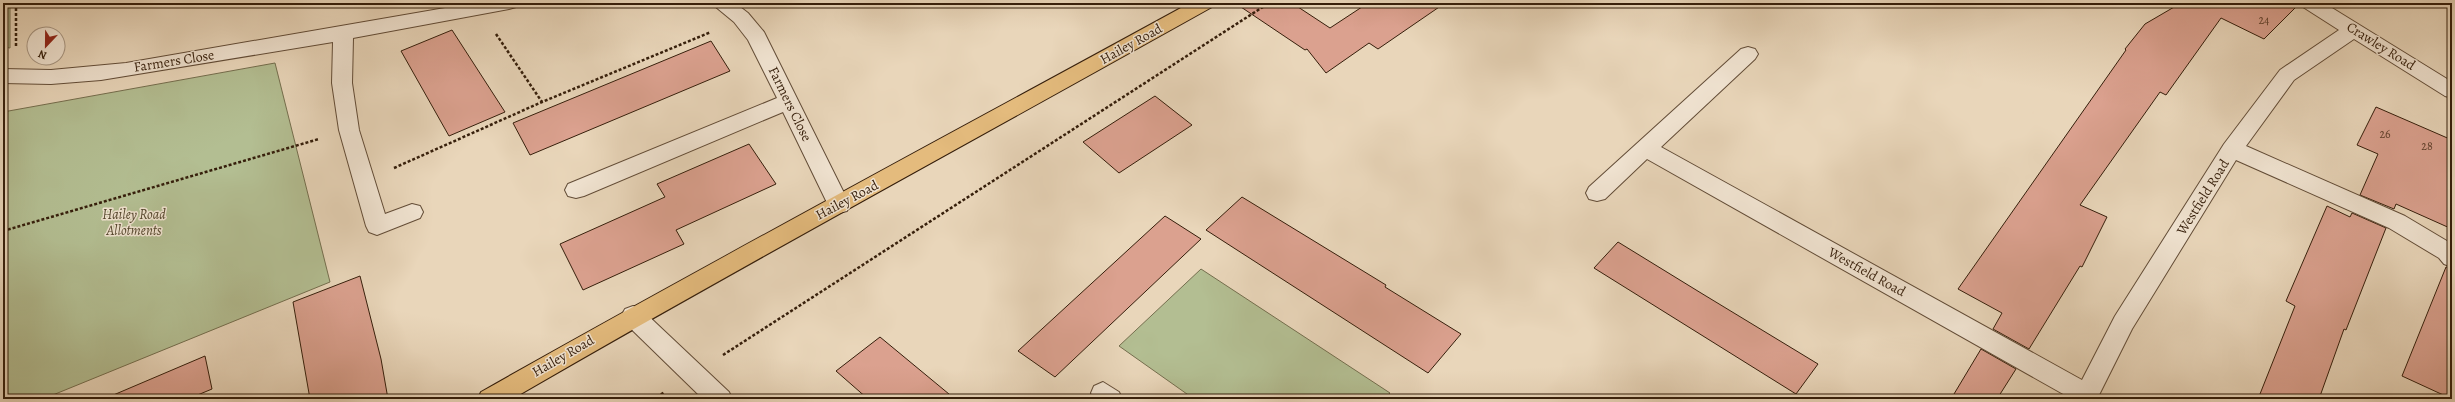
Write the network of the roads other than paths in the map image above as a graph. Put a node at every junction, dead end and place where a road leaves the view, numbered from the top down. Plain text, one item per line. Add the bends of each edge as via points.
1 (508, 3) edge
2 (1205, 3) edge
3 (2310, 3) edge
4 (734, 8) edge
5 (2355, 29) junction
6 (343, 34) junction
7 (1748, 54) dead end
8 (3, 76) edge
9 (2452, 91) edge
10 (789, 101) junction
11 (1646, 149) junction
12 (2232, 149) junction
13 (576, 190) dead end
14 (1597, 193) dead end
15 (839, 205) junction
16 (412, 212) dead end
17 (2452, 258) edge
18 (633, 316) junction
19 (2086, 397) edge
20 (490, 399) edge
21 (720, 399) edge

1 - 6 street, Farmers Close
2 - 15 main road, Hailey Road
3 - 5 street, Crawley Road
4 - 10 street, Farmers Close via 757,37
5 - 9 street, Crawley Road
5 - 12 street, Westfield Road via 2287,75
6 - 8 street, Farmers Close via 145,66 50,77
6 - 16 street via 342,83 349,130 377,226
7 - 11 street
10 - 13 street
10 - 15 street, Farmers Close
11 - 14 street
11 - 19 street, Westfield Road
12 - 17 street via 2397,222 2447,252
12 - 19 street, Westfield Road via 2123,323
15 - 18 main road, Hailey Road
18 - 20 main road, Hailey Road
18 - 21 street

